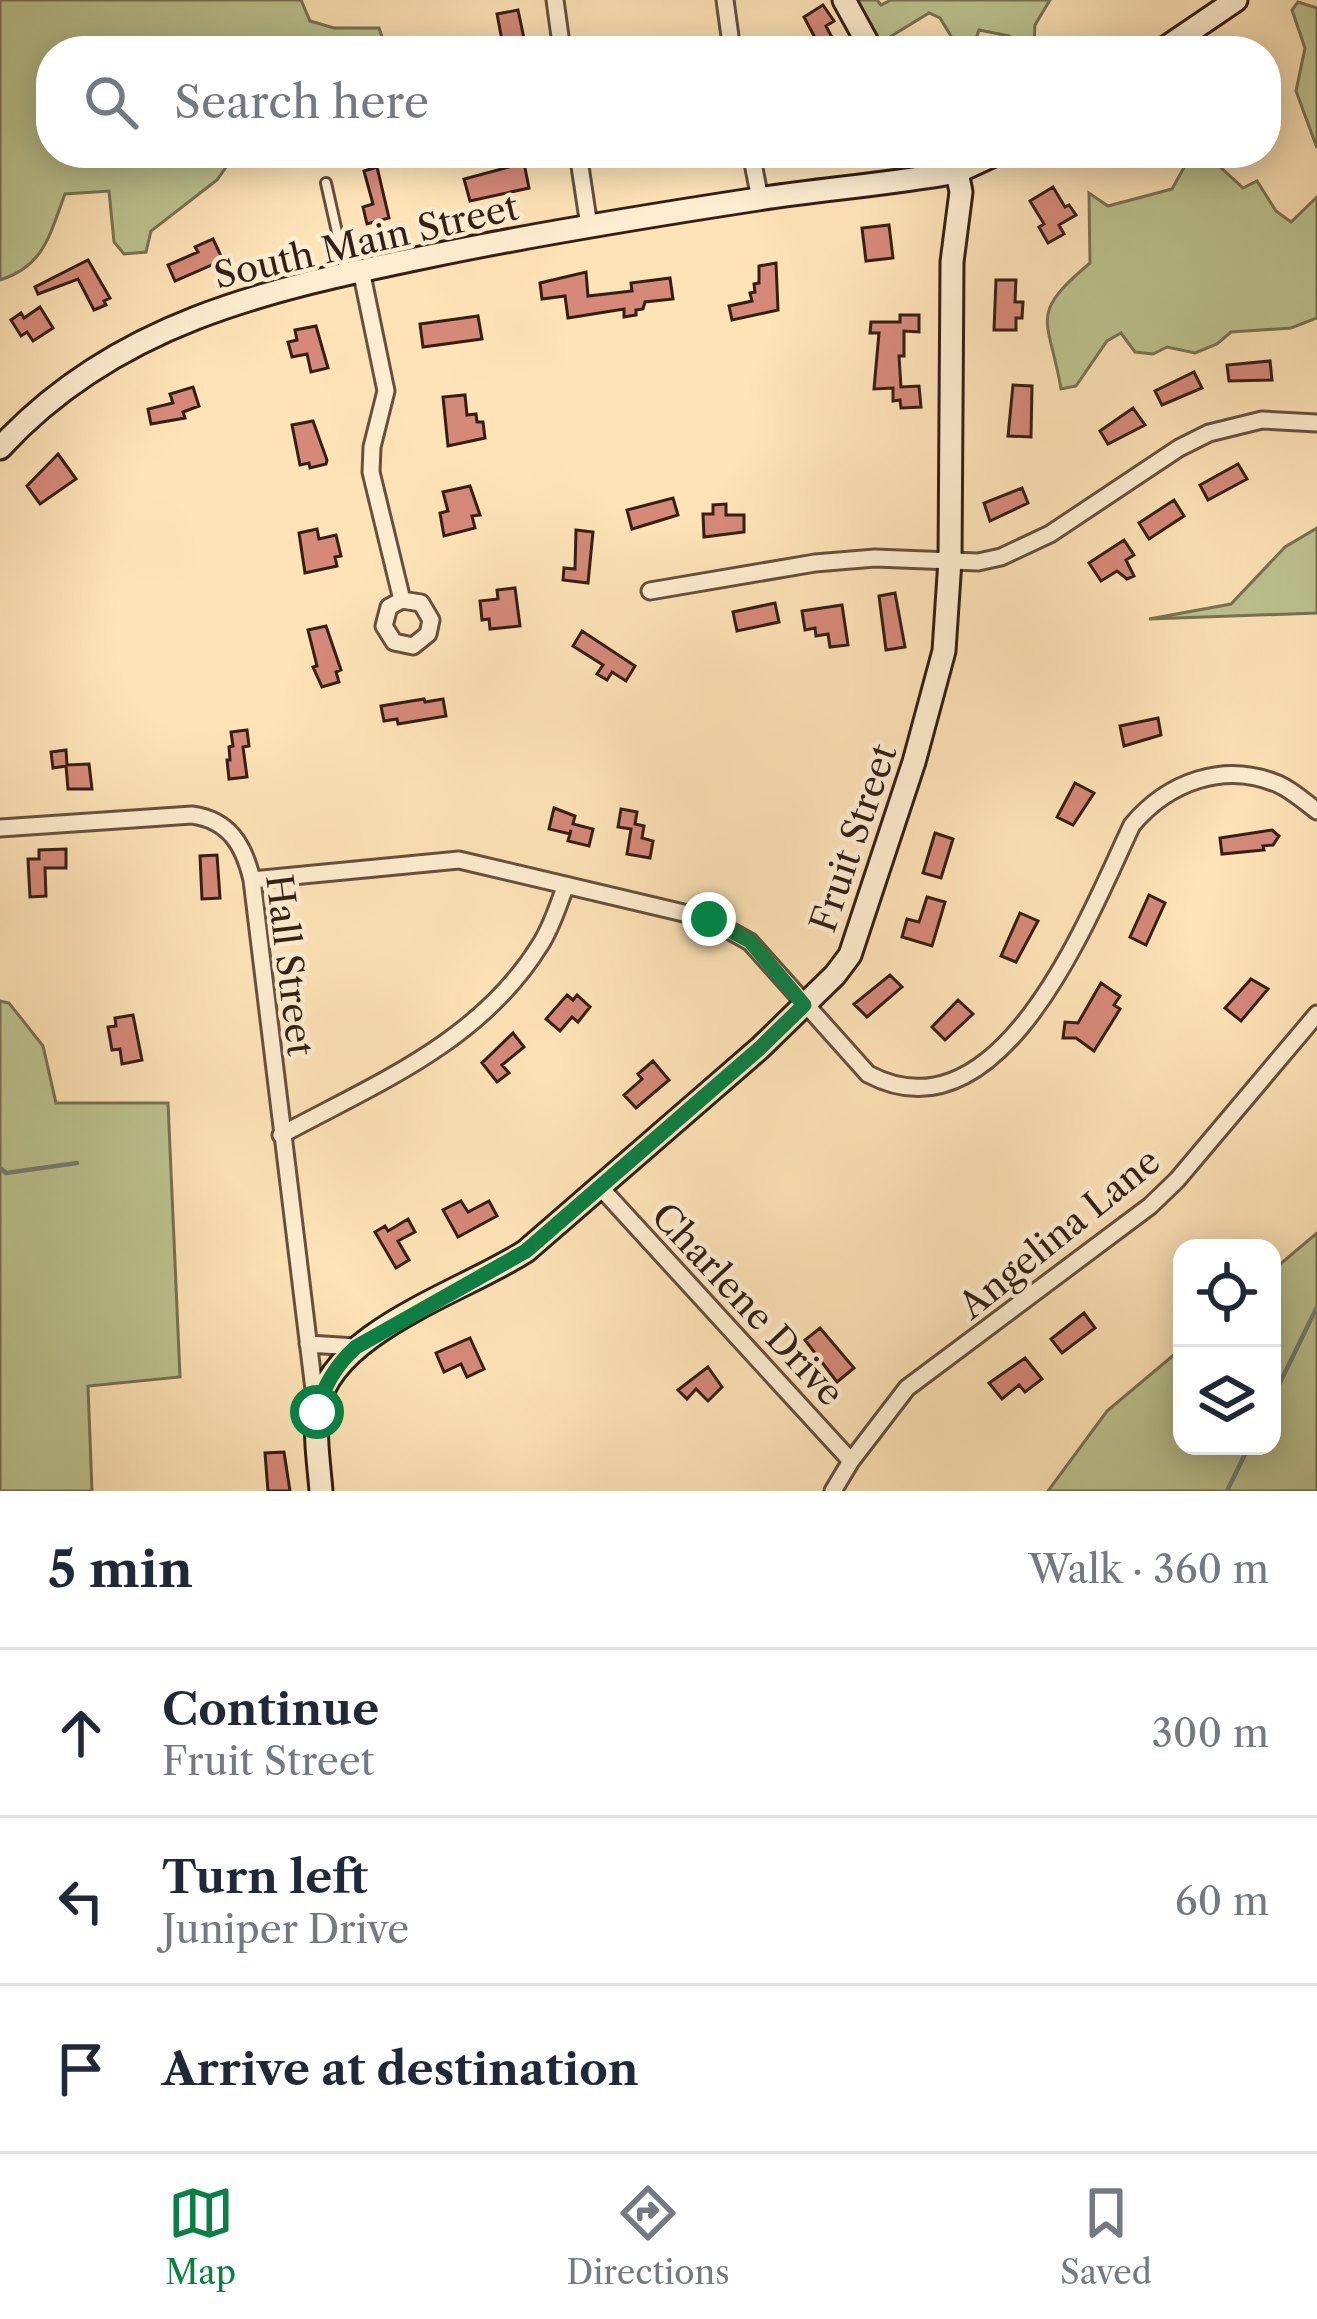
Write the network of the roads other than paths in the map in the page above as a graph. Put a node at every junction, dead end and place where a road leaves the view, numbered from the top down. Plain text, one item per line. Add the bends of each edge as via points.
1 (555, 0) edge
2 (725, 0) edge
3 (844, 0) edge
4 (1237, 0) edge
5 (560, 36) edge
6 (730, 36) edge
7 (864, 36) edge
8 (1183, 36) edge
9 (580, 168) edge
10 (754, 168) edge
11 (915, 168) edge
12 (952, 168) edge
13 (966, 168) edge
14 (957, 172) junction
15 (913, 179) junction
16 (326, 183) dead end
17 (760, 199) junction
18 (590, 226) junction
19 (354, 272) junction
20 (1317, 423) edge
21 (0, 448) edge
22 (950, 560) junction
23 (650, 591) dead end
24 (402, 600) dead end
25 (1317, 812) edge
26 (0, 828) edge
27 (252, 880) junction
28 (566, 885) junction
29 (804, 1005) junction
30 (1317, 1014) edge
31 (281, 1136) junction
32 (600, 1187) junction
33 (308, 1344) junction
34 (356, 1347) junction
35 (317, 1412) junction
36 (851, 1461) junction
37 (321, 1491) edge
38 (833, 1491) edge

1 - 5 street
2 - 6 street
3 - 7 street
4 - 8 street
9 - 18 street
10 - 17 street
11 - 15 street
12 - 14 street
13 - 14 street, South Main Street
14 - 15 street, South Main Street
14 - 22 street, Fruit Street
15 - 17 street, South Main Street
16 - 19 lane
17 - 18 street, South Main Street
18 - 19 street, South Main Street
19 - 21 street, South Main Street via 212,309 141,342 73,384
19 - 24 street via 386,391 371,472
20 - 22 street via 1262,420 1209,433 1022,550
22 - 23 street via 815,563
22 - 29 street, Fruit Street via 938,680 861,930 836,975
25 - 29 street via 1281,785 1227,774 1185,783 1148,806 1048,991 978,1071 950,1084 915,1088 868,1074
26 - 27 street, Hall Street via 209,818 240,845
27 - 28 street via 459,860
27 - 31 street, Hall Street
28 - 29 street via 729,928
28 - 31 street via 543,942 482,1016 446,1046
29 - 32 street, Fruit Street
30 - 36 street, Angelina Lane via 1178,1180 907,1388
31 - 33 street, Hall Street
32 - 34 street, Fruit Street via 526,1251
32 - 36 street, Charlene Drive
33 - 34 street
33 - 35 street, Hall Street
34 - 35 street, Fruit Street
35 - 37 street, Fruit Street
36 - 38 street, Angelina Lane

